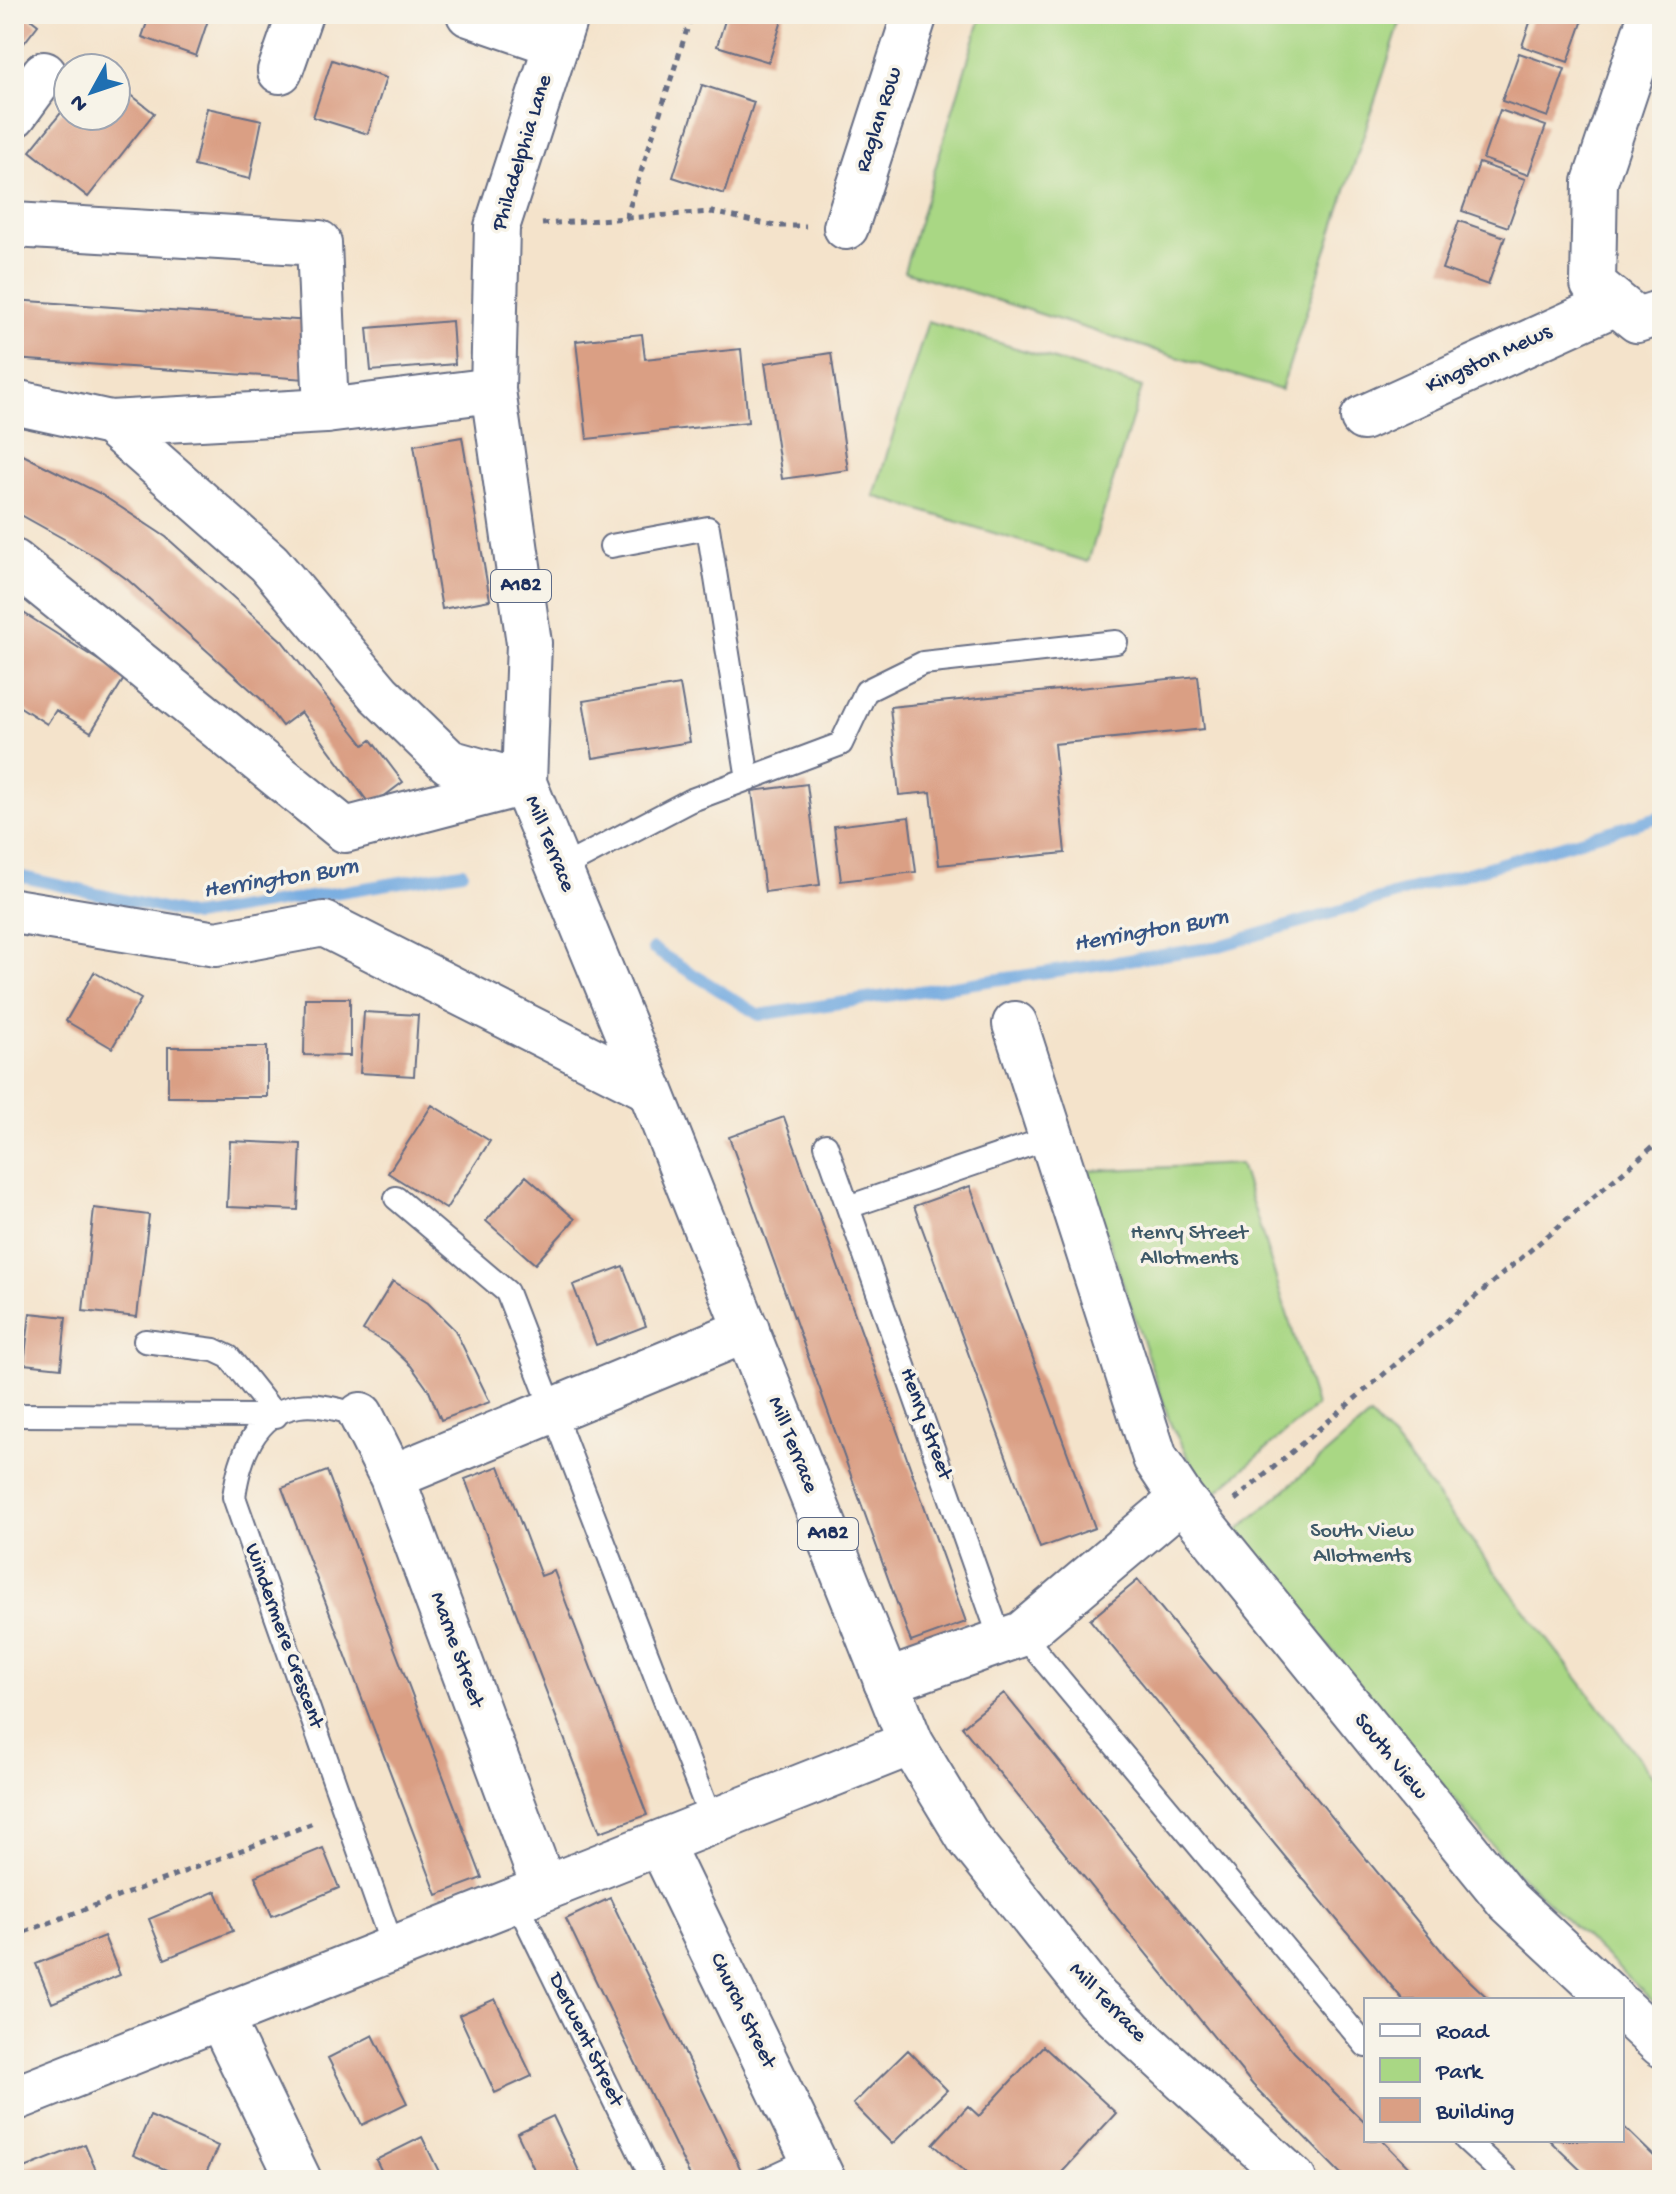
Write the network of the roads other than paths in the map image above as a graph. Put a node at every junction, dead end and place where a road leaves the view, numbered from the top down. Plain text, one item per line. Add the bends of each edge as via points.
1 (300, 14) edge
2 (469, 14) edge
3 (915, 14) edge
4 (1651, 14) edge
5 (561, 29) edge
6 (280, 71) dead end
7 (44, 74) dead end
8 (14, 115) edge
9 (14, 225) edge
10 (846, 227) road end
11 (1616, 303) junction
12 (1662, 312) edge
13 (493, 390) junction
14 (14, 402) edge
15 (326, 411) junction
16 (1363, 418) dead end
17 (110, 423) junction
18 (611, 546) dead end
19 (14, 562) edge
20 (1116, 642) dead end
21 (748, 779) junction
22 (524, 783) junction
23 (559, 869) junction
24 (14, 911) edge
25 (1015, 1024) dead end
26 (650, 1089) junction
27 (1052, 1137) junction
28 (826, 1145) dead end
29 (396, 1198) dead end
30 (848, 1207) junction
31 (747, 1330) junction
32 (145, 1341) dead end
33 (553, 1410) junction
34 (14, 1415) edge
35 (361, 1415) joint
36 (276, 1416) junction
37 (392, 1477) junction
38 (1193, 1513) junction
39 (1012, 1637) junction
40 (886, 1682) junction
41 (911, 1743) junction
42 (712, 1822) junction
43 (660, 1843) junction
44 (530, 1894) junction
45 (393, 1948) junction
46 (1612, 1998) edge
47 (1624, 2010) edge
48 (220, 2017) junction
49 (1364, 2044) edge
50 (1662, 2045) edge
51 (14, 2099) edge
52 (1468, 2142) edge
53 (817, 2169) edge
54 (299, 2180) edge
55 (653, 2180) edge
56 (765, 2180) edge
57 (1294, 2180) edge
58 (1509, 2180) edge

1 - 6 street
2 - 5 street
3 - 10 street, Raglan Row
4 - 11 street via 1595,182 1593,284
5 - 13 street, Philadelphia Lane / A182 via 497,227
7 - 8 street
9 - 15 street via 319,243
11 - 12 street via 1637,320
11 - 16 street, Kingston Mews
13 - 15 street
13 - 22 street, A182 via 529,643
14 - 17 street
15 - 17 street
17 - 22 street via 269,563 379,694 449,762
18 - 21 lane via 708,528
19 - 22 street via 345,830
20 - 21 lane via 923,663 866,691 841,744
21 - 23 lane via 689,801
22 - 23 street, Mill Terrace / A182
23 - 26 street, Mill Terrace / A182
24 - 26 street via 216,944 324,924
25 - 27 street
26 - 31 street, Mill Terrace / A182
27 - 30 lane
27 - 38 street via 1155,1458
28 - 30 lane, Henry Street
29 - 33 lane via 507,1292
30 - 39 lane, Henry Street
31 - 33 street
31 - 40 street, Mill Terrace / A182
32 - 36 lane via 214,1350 229,1357
33 - 37 street
33 - 42 lane
34 - 36 lane
35 - 36 lane via 298,1406
35 - 37 street, Marne Street
36 - 45 lane, Windermere Crescent via 256,1431 239,1462 234,1497
37 - 44 street, Marne Street
38 - 39 street
38 - 46 street, South View via 1508,1901
39 - 40 street
39 - 49 lane
40 - 41 street, Mill Terrace / A182
41 - 42 street
41 - 57 street, Mill Terrace / A182 via 968,1837 1097,1999
42 - 43 street
43 - 44 street
43 - 53 street, Church Street
44 - 45 street
44 - 55 lane, Derwent Street
45 - 48 street
47 - 50 street
48 - 51 street
48 - 54 street
52 - 58 lane
53 - 56 lane

